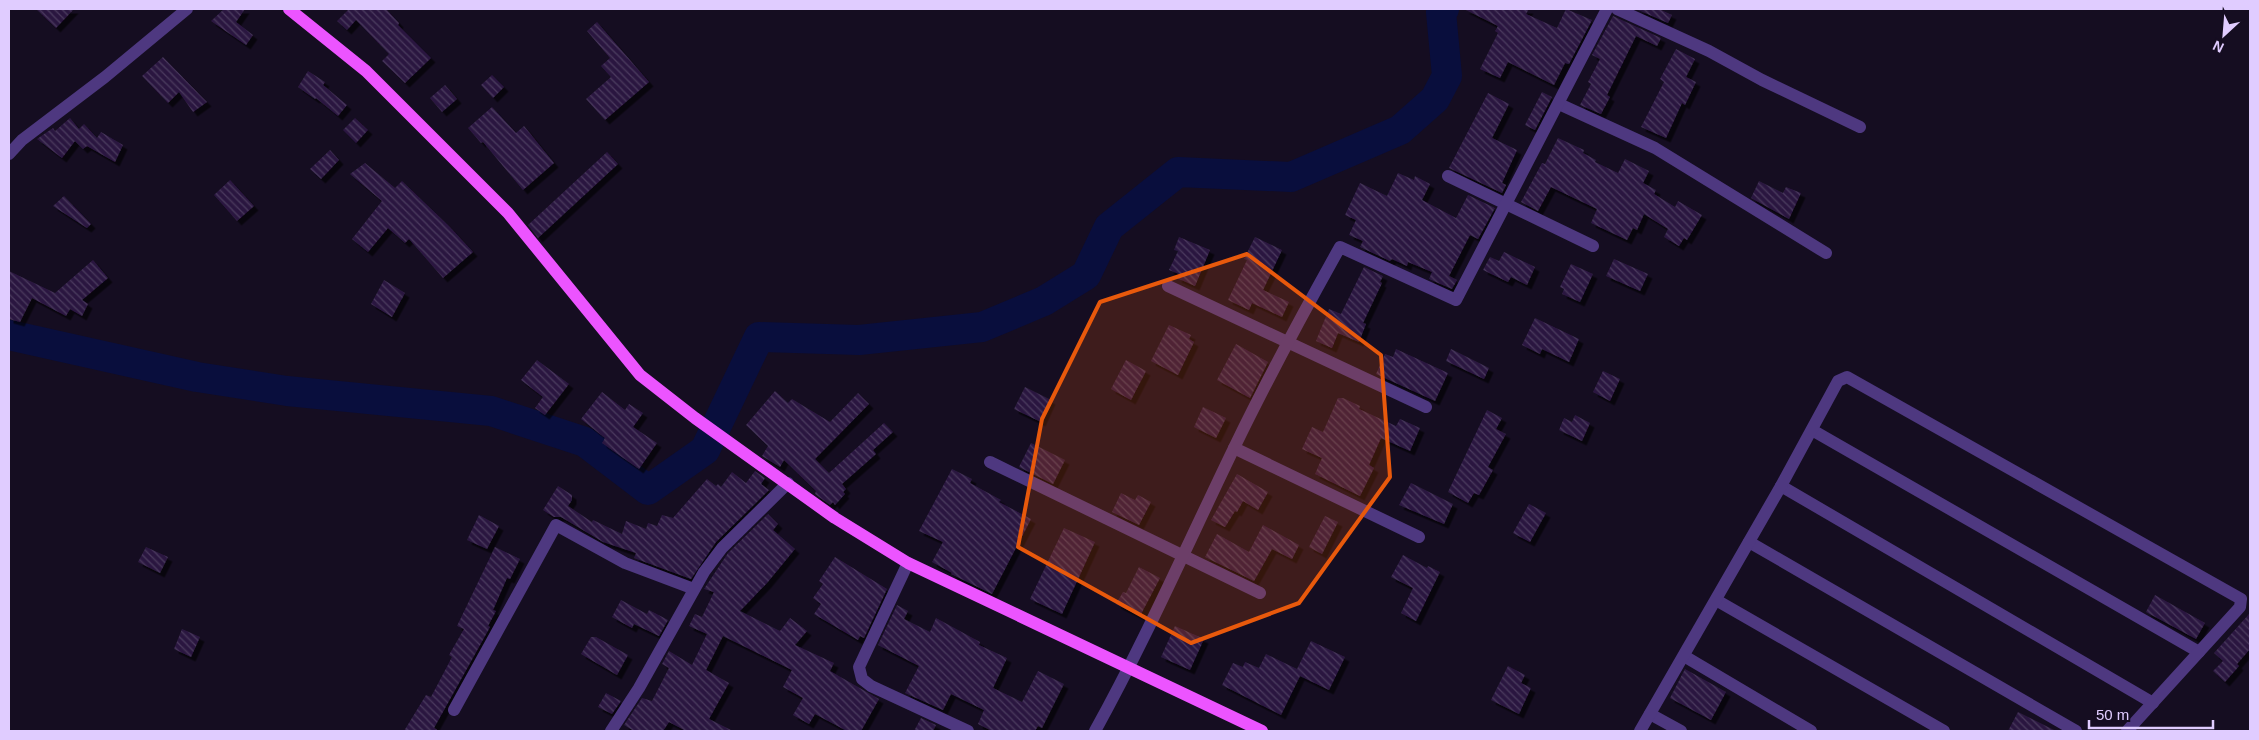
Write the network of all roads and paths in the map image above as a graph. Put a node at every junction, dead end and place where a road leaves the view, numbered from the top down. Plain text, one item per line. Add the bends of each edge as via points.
1 (187, 9) edge
2 (289, 9) edge
3 (1607, 9) edge
4 (1617, 9) edge
5 (1559, 104) junction
6 (1860, 127) dead end
7 (9, 154) edge
8 (1448, 176) dead end
9 (1507, 204) junction
10 (1593, 246) dead end
11 (1826, 253) dead end
12 (1168, 286) dead end
13 (1287, 343) junction
14 (1426, 408) dead end
15 (1812, 430) junction
16 (1234, 448) junction
17 (990, 462) dead end
18 (788, 483) junction
19 (1781, 486) junction
20 (1419, 537) dead end
21 (1749, 542) junction
22 (1183, 555) junction
23 (908, 563) junction
24 (694, 589) junction
25 (1260, 593) dead end
26 (1716, 600) junction
27 (2199, 652) junction
28 (1684, 656) junction
29 (1129, 670) junction
30 (2153, 703) junction
31 (454, 710) dead end
32 (1650, 714) junction
33 (611, 731) edge
34 (968, 731) edge
35 (1095, 731) edge
36 (1262, 731) edge
37 (1640, 731) edge
38 (1681, 731) edge
39 (1811, 731) edge
40 (1944, 731) edge
41 (2076, 731) edge
42 (2127, 731) edge

1 - 7 street via 22,140
2 - 18 main road via 366,72 508,213 640,374 695,418
3 - 5 street
4 - 6 street
5 - 9 street
5 - 11 street via 1655,148
8 - 9 street
9 - 10 street
9 - 13 street via 1456,300 1340,247
12 - 13 street
13 - 14 street
13 - 16 street
15 - 19 street
15 - 27 street
15 - 27 street via 1838,382 1847,377 2241,599 2240,607
16 - 20 street
16 - 22 street
17 - 22 street
18 - 23 main road via 835,518
18 - 24 street via 722,548
19 - 21 street
19 - 30 street
21 - 26 street
21 - 41 street
22 - 25 street
22 - 29 street
23 - 29 main road
23 - 34 street via 859,667 862,679
24 - 31 street via 624,563 556,525
24 - 33 street
26 - 28 street
26 - 40 street
27 - 30 street
28 - 32 street
28 - 39 street
29 - 35 street
29 - 36 main road
30 - 42 street
32 - 37 street
32 - 38 street

